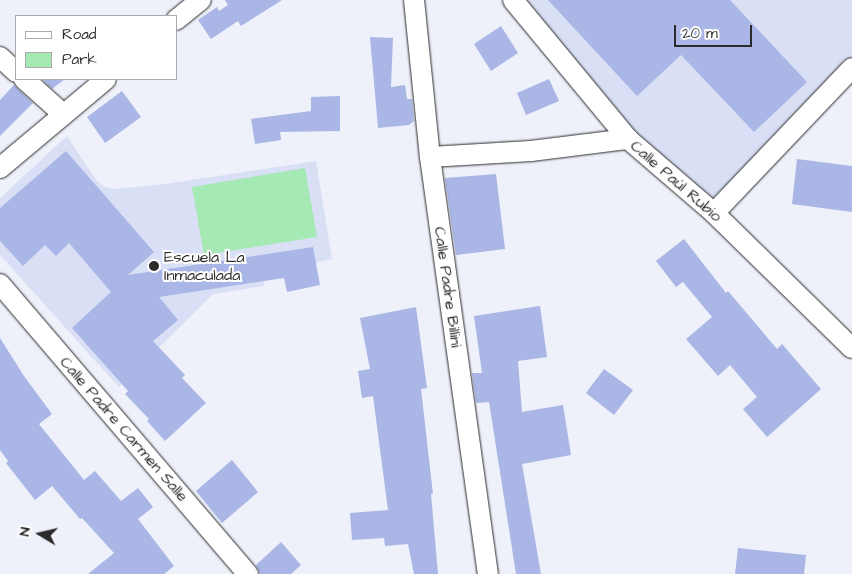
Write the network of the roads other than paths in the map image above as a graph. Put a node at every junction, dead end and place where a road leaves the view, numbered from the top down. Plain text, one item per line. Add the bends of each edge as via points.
1 (201, 0) edge
2 (414, 0) edge
3 (513, 0) edge
4 (178, 18) edge
5 (0, 57) edge
6 (15, 71) edge
7 (849, 77) edge
8 (25, 80) edge
9 (105, 80) edge
10 (62, 114) junction
11 (628, 139) junction
12 (430, 157) junction
13 (0, 168) edge
14 (714, 213) junction
15 (0, 284) edge
16 (852, 348) edge
17 (248, 574) edge
18 (488, 574) edge

1 - 4 street
2 - 12 street, Calle Padre Billini
3 - 11 street, Calle Paúl Rubio
5 - 6 street
7 - 14 street
8 - 10 street
9 - 10 street
10 - 13 street
11 - 12 street via 531,151
11 - 14 street, Calle Paúl Rubio
12 - 18 street, Calle Padre Billini
14 - 16 street, Calle Paúl Rubio
15 - 17 street, Calle Padre Carmen Salle

